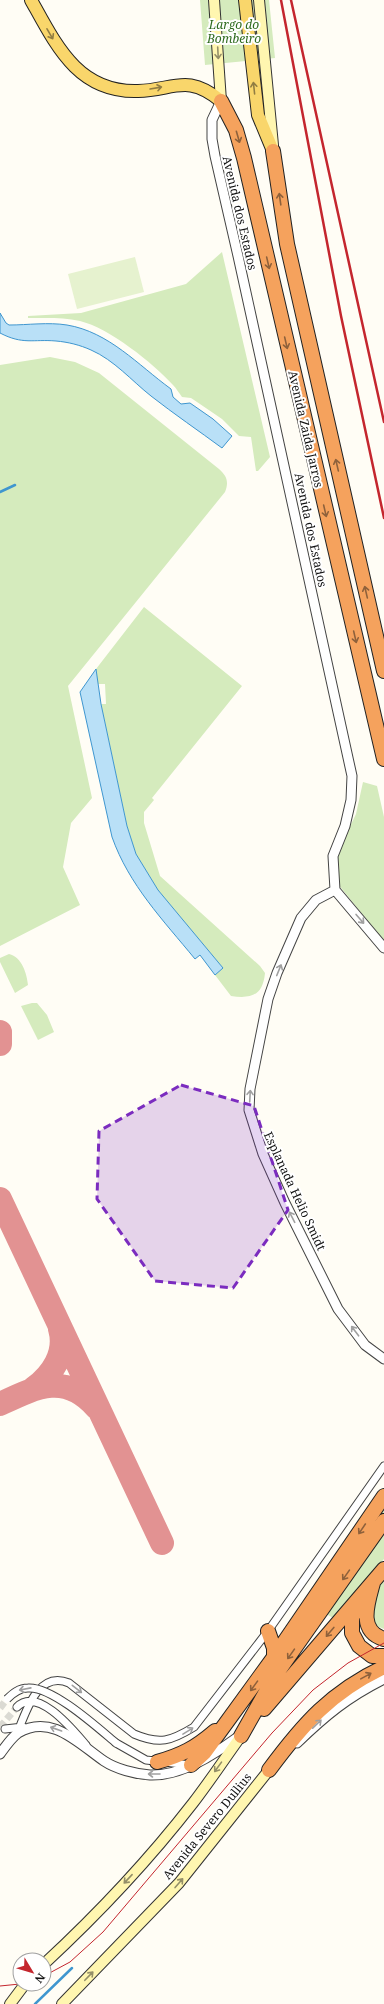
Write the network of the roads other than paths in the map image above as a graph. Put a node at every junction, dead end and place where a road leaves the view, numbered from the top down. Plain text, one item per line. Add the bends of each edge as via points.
1 (31, 0) edge
2 (214, 0) edge
3 (245, 0) edge
4 (259, 0) edge
5 (221, 101) junction
6 (273, 151) junction
7 (384, 671) edge
8 (384, 759) edge
9 (335, 890) junction
10 (384, 948) edge
11 (383, 1360) edge
12 (384, 1466) edge
13 (384, 1496) edge
14 (384, 1521) edge
15 (384, 1569) edge
16 (373, 1581) junction
17 (268, 1631) junction
18 (384, 1639) edge
19 (384, 1656) edge
20 (274, 1657) junction
21 (384, 1667) edge
22 (384, 1678) edge
23 (7, 1699) tunnel mouth
24 (32, 1701) junction
25 (17, 1707) tunnel mouth
26 (233, 1715) junction
27 (5, 1729) dead end
28 (18, 1730) junction
29 (241, 1736) junction
30 (90, 1749) junction
31 (0, 1754) edge
32 (157, 1762) junction
33 (191, 1766) junction
34 (269, 1770) junction
35 (52, 1957) edge
36 (19, 1992) edge
37 (10, 2004) edge
38 (62, 2004) edge

1 -> 5 main road via 64,57 93,82 111,89 138,91 180,84 190,85 201,88
2 -> 5 main road
6 -> 3 main road via 258,115
4 - 6 main road
5 -> 8 highway, Avenida Zaida Jarros via 236,130 244,158
5 - 9 street, Avenida dos Estados via 212,120 215,156 352,776 345,826 333,856
7 -> 6 highway, Avenida Zaida Jarros via 287,244
9 -> 10 street
11 -> 9 street, Esplanada Helio Smidt via 365,1345 338,1309 266,1161 249,1110 250,1089 268,999 277,973 301,918 316,900
12 - 17 street
13 -> 20 highway
14 -> 29 highway via 275,1676
15 - 16 highway
16 - 18 highway via 365,1614 367,1623 380,1638
16 - 19 highway via 352,1617 351,1625 359,1646 372,1656
16 -> 29 highway
17 - 20 highway via 274,1648
24 -> 17 street via 42,1685 52,1680 62,1680 134,1734 167,1741 194,1727
20 -> 26 highway
34 -> 21 highway via 313,1716 338,1693
34 -> 22 street, Avenida Severo Dullius via 328,1714 356,1693
32 -> 23 street, bridge via 135,1755 64,1702 41,1690 28,1688 16,1691
24 - 25 street via 21,1703
24 - 28 street
24 - 30 street via 63,1719
26 - 32 highway via 190,1750
26 - 33 highway
27 - 28 street
30 -> 28 street via 60,1730 46,1726
28 - 31 street
29 - 33 street
29 -> 35 main road via 193,1802 144,1862 84,1927
33 -> 30 street via 167,1774 130,1772 105,1762
32 - 33 street
38 -> 34 main road, Avenida Severo Dullius via 179,1883
36 - 37 main road

